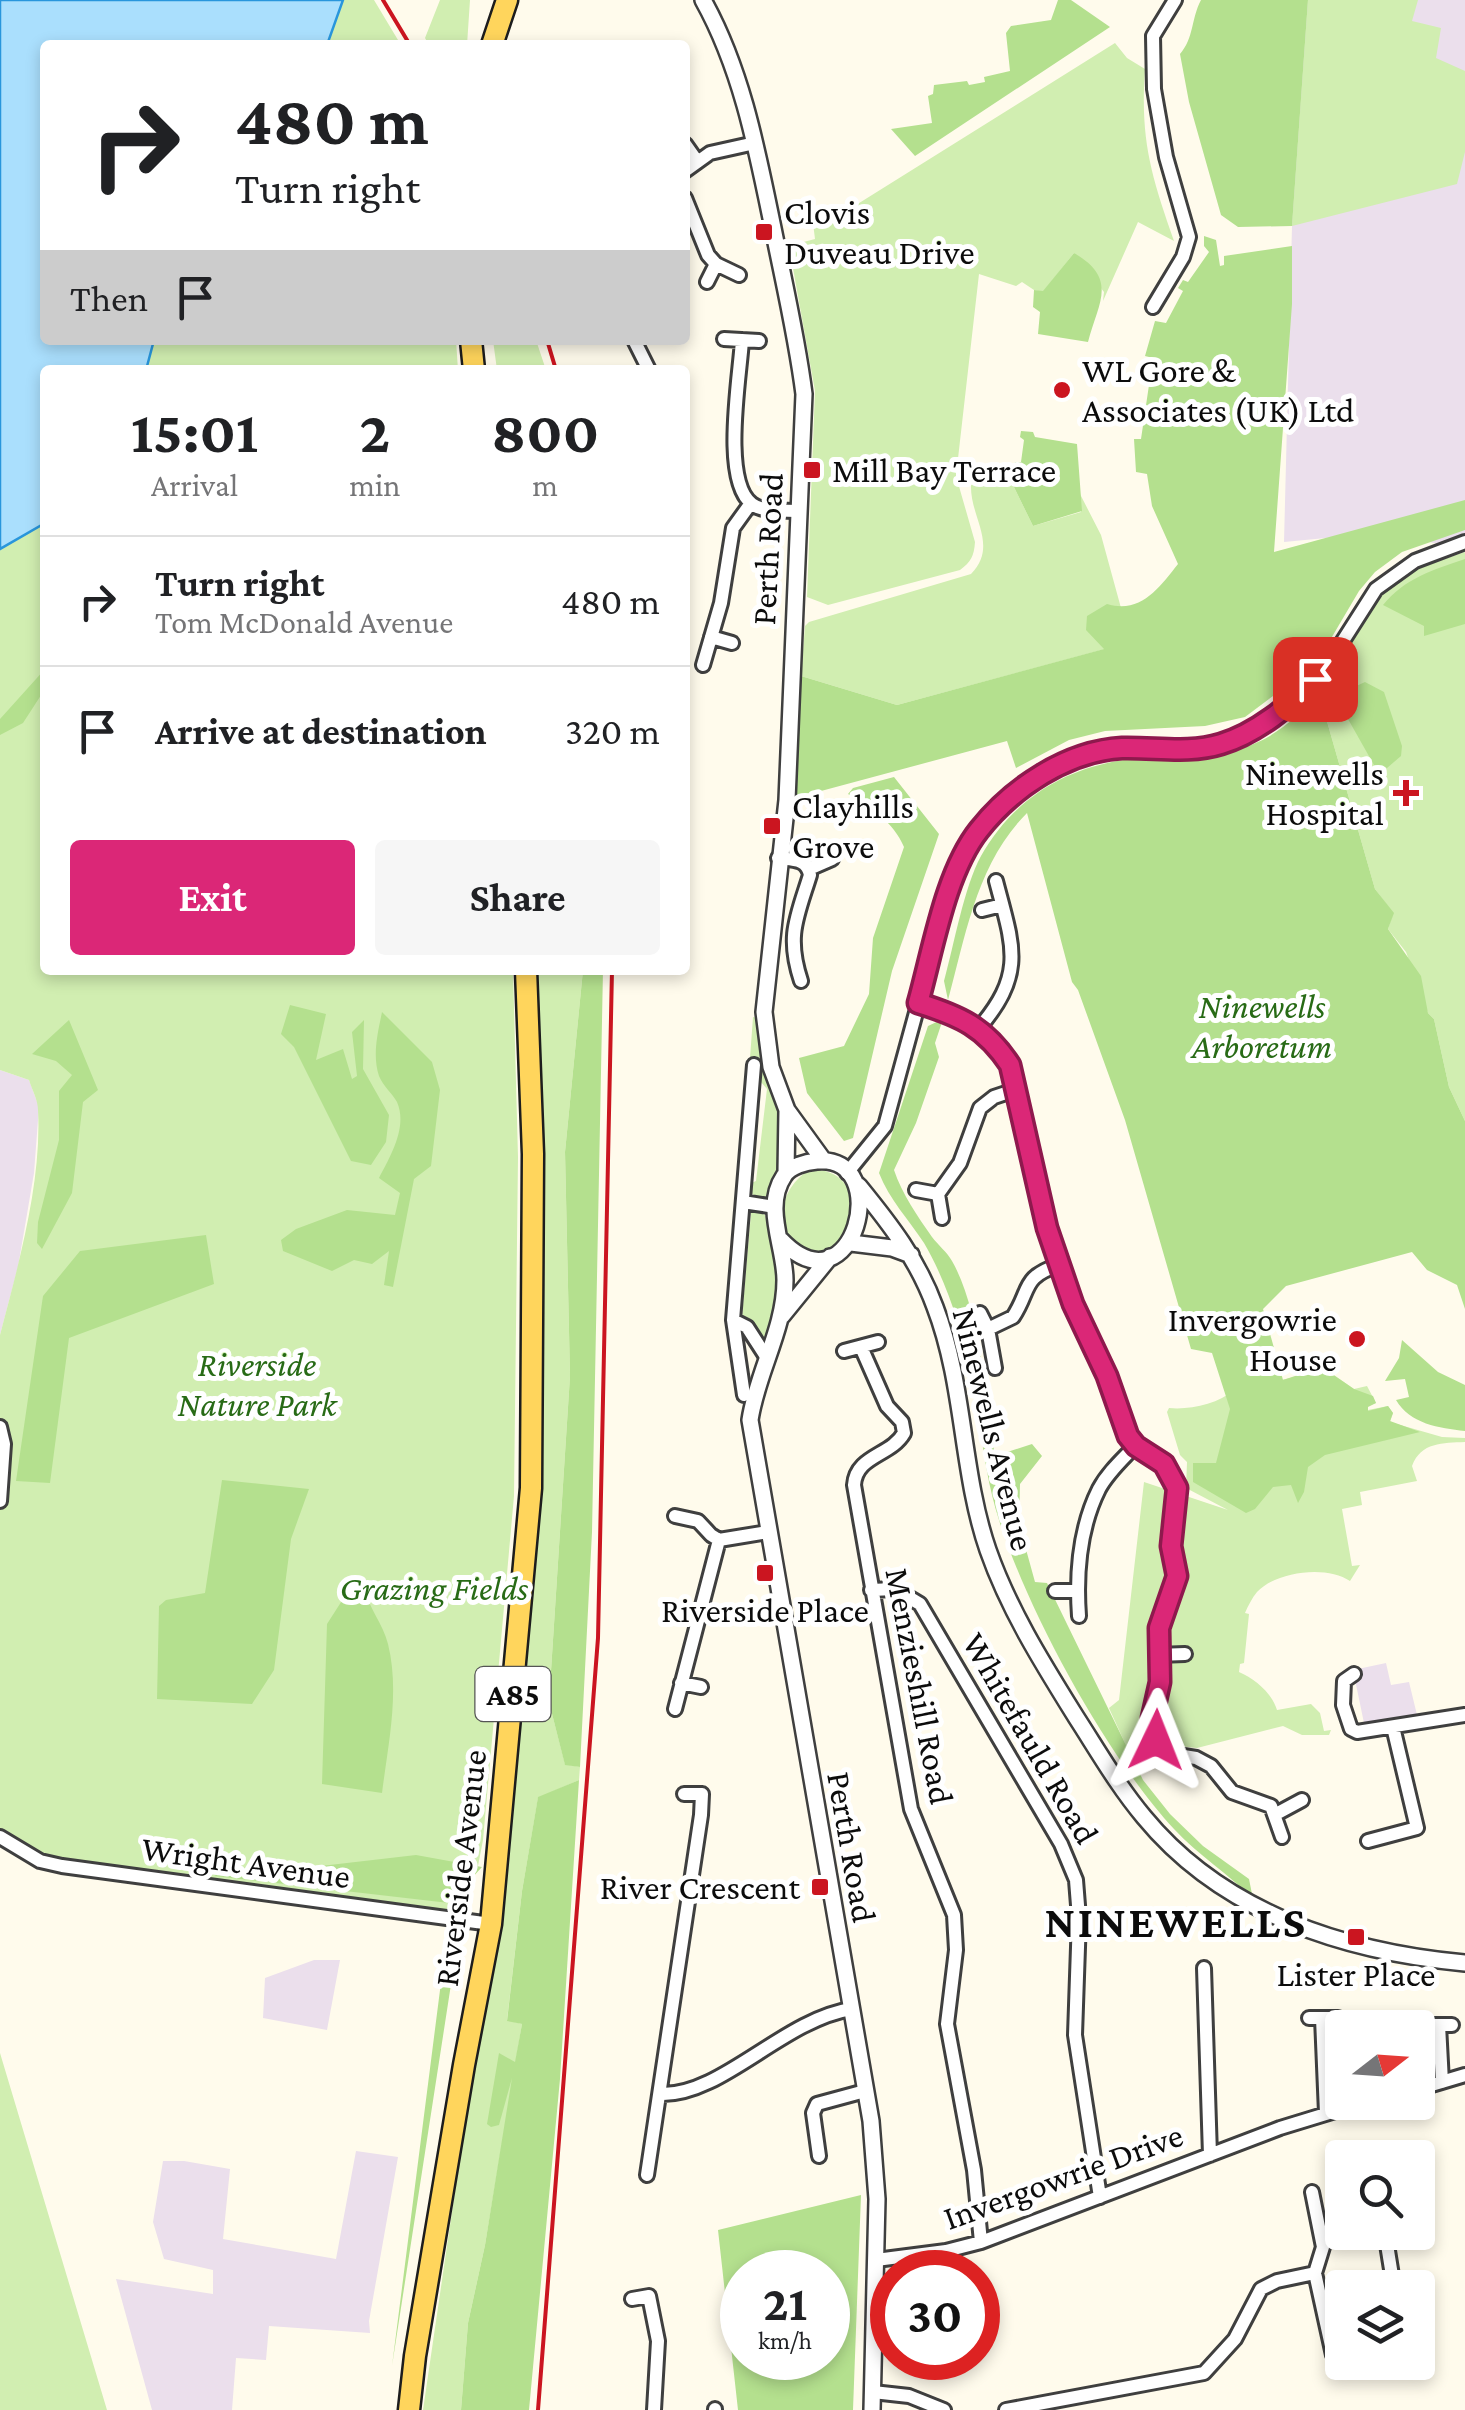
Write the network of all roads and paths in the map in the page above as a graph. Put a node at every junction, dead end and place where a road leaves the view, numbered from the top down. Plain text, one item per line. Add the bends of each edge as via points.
1 (496, 0) edge
2 (507, 0) edge
3 (703, 0) edge
4 (1175, 0) edge
5 (490, 40) edge
6 (491, 40) edge
7 (755, 143) junction
8 (690, 151) edge
9 (697, 161) junction
10 (690, 167) edge
11 (690, 210) edge
12 (716, 264) junction
13 (739, 275) dead end
14 (707, 282) dead end
15 (1153, 306) dead end
16 (724, 340) dead end
17 (742, 340) junction
18 (758, 341) dead end
19 (751, 503) junction
20 (799, 512) junction
21 (1465, 542) edge
22 (712, 637) junction
23 (732, 643) dead end
24 (704, 665) dead end
25 (778, 858) junction
26 (832, 860) dead end
27 (809, 869) junction
28 (996, 881) dead end
29 (1002, 905) junction
30 (982, 910) dead end
31 (526, 975) edge
32 (801, 981) dead end
33 (918, 1003) junction
34 (979, 1028) junction
35 (754, 1064) dead end
36 (1018, 1089) junction
37 (787, 1110) junction
38 (824, 1160) junction
39 (786, 1172) junction
40 (852, 1178) junction
41 (916, 1190) dead end
42 (938, 1194) junction
43 (743, 1202) junction
44 (775, 1207) junction
45 (942, 1218) dead end
46 (782, 1240) junction
47 (851, 1243) junction
48 (910, 1255) junction
49 (830, 1257) junction
50 (1059, 1265) junction
51 (980, 1313) dead end
52 (782, 1316) junction
53 (732, 1320) junction
54 (988, 1330) junction
55 (878, 1342) dead end
56 (861, 1347) junction
57 (844, 1352) dead end
58 (767, 1358) junction
59 (996, 1368) dead end
60 (744, 1395) dead end
61 (0, 1427) edge
62 (1136, 1446) junction
63 (0, 1500) edge
64 (675, 1516) dead end
65 (768, 1532) junction
66 (720, 1540) junction
67 (871, 1590) junction
68 (1055, 1591) dead end
69 (1077, 1591) junction
70 (1078, 1616) dead end
71 (1185, 1654) dead end
72 (1158, 1655) junction
73 (1354, 1674) dead end
74 (681, 1683) junction
75 (702, 1687) dead end
76 (674, 1709) dead end
77 (1465, 1715) edge
78 (1393, 1728) junction
79 (684, 1794) dead end
80 (1302, 1800) dead end
81 (1276, 1814) junction
82 (1282, 1837) dead end
83 (0, 1838) edge
84 (1368, 1841) dead end
85 (491, 1924) junction
86 (1465, 1963) edge
87 (1204, 1968) dead end
88 (851, 2010) junction
89 (1325, 2018) edge
90 (1439, 2025) dead end
91 (1465, 2076) edge
92 (1442, 2082) junction
93 (1435, 2084) edge
94 (865, 2091) junction
95 (661, 2094) junction
96 (1325, 2104) edge
97 (1325, 2113) edge
98 (1210, 2155) junction
99 (820, 2156) dead end
100 (647, 2174) dead end
101 (1312, 2192) dead end
102 (1100, 2197) junction
103 (981, 2242) junction
104 (876, 2250) edge
105 (950, 2250) edge
106 (1315, 2274) junction
107 (632, 2299) dead end
108 (1325, 2317) edge
109 (873, 2380) edge
110 (872, 2392) junction
111 (409, 2410) edge
112 (654, 2410) edge
113 (872, 2410) edge
114 (944, 2410) edge
115 (1006, 2410) edge

1 - 5 main road
2 - 6 main road
3 - 7 street, Perth Road via 731,62
4 - 15 street via 1152,36 1154,90 1189,238
7 - 9 street
7 - 20 street, Perth Road via 804,394
8 - 9 street
9 - 10 street
11 - 12 street
12 - 13 street
12 - 14 street
16 - 17 street
17 - 18 street
17 - 19 street via 738,481
19 - 20 street
19 - 22 street via 733,528
20 - 25 street, Perth Road via 787,800
21 - 33 street via 1415,561 1376,589 1325,668 1250,733 1218,745 1088,754 1013,796 978,832 952,881
22 - 23 street
22 - 24 street
25 - 27 street
25 - 37 street, Perth Road via 764,1012 770,1067
26 - 27 street
27 - 32 street via 792,928
28 - 29 street
29 - 30 street
29 - 34 street via 1011,972 999,1005
31 - 85 main road, Riverside Avenue / A85 via 534,1154 530,1488
33 - 34 street
33 - 40 street via 885,1126
34 - 36 street via 1010,1065
35 - 43 street
36 - 42 street via 980,1108 960,1163
36 - 50 street
37 - 38 street, Perth Road
37 - 39 street, Perth Road
38 - 39 street
38 - 40 street, Perth Road
39 - 44 street, Perth Road
40 - 47 street via 860,1202
40 - 48 street, Ninewells Avenue
41 - 42 street
42 - 45 street
43 - 44 street
43 - 53 street
44 - 46 street, Perth Road
46 - 49 street via 794,1254
46 - 52 street, Perth Road
47 - 48 street
47 - 49 street, Perth Road
48 - 86 street, Ninewells Avenue via 936,1307 988,1550 1028,1638 1146,1821 1202,1875 1287,1923 1368,1949
49 - 52 street, Perth Road
50 - 54 street via 1036,1274 1013,1318
50 - 62 street
51 - 54 street
52 - 58 street, Perth Road
53 - 58 street via 747,1327
53 - 60 street
54 - 59 street
55 - 56 street
56 - 57 street
56 - 67 street, Menzieshill Road via 904,1434 854,1474
58 - 65 street, Perth Road via 750,1420
61 - 63 street
62 - 69 street via 1100,1487 1090,1510
62 - 72 street via 1164,1464 1177,1488 1171,1546 1177,1576 1159,1628
64 - 66 street via 698,1522
65 - 66 street
65 - 88 street, Perth Road
66 - 74 street
67 - 102 street, Whitefauld Road via 895,1589 920,1604 1076,1880 1075,2035
67 - 103 street, Menzieshill Road via 910,1809 954,1915 947,2024
68 - 69 street
69 - 70 street
71 - 72 street
72 - 81 street via 1152,1718 1165,1753 1211,1766 1232,1792
73 - 78 street via 1344,1681 1350,1729
74 - 75 street
74 - 76 street
77 - 78 street
78 - 84 street via 1417,1828
79 - 95 street via 702,1794 701,1815
80 - 81 street
81 - 82 street
83 - 85 street, Wright Avenue via 62,1866
85 - 111 main road, Riverside Avenue / A85
87 - 98 street, Invergowrie Drive
88 - 94 street, Perth Road
88 - 95 street via 815,2018 691,2092
89 - 96 street via 1315,2018
90 - 92 street
91 - 92 street
92 - 93 street
94 - 99 street via 816,2104
94 - 104 street, Perth Road via 878,2199
95 - 100 street
97 - 98 street, Invergowrie Drive
98 - 102 street, Invergowrie Drive
101 - 106 street via 1323,2247
102 - 103 street, Invergowrie Drive
103 - 105 street, Invergowrie Drive
106 - 108 street
106 - 115 street via 1262,2289 1234,2339 1204,2373
107 - 112 street via 649,2296 658,2341
109 - 110 street, Perth Road
110 - 113 street, Perth Road
110 - 114 street via 909,2396

